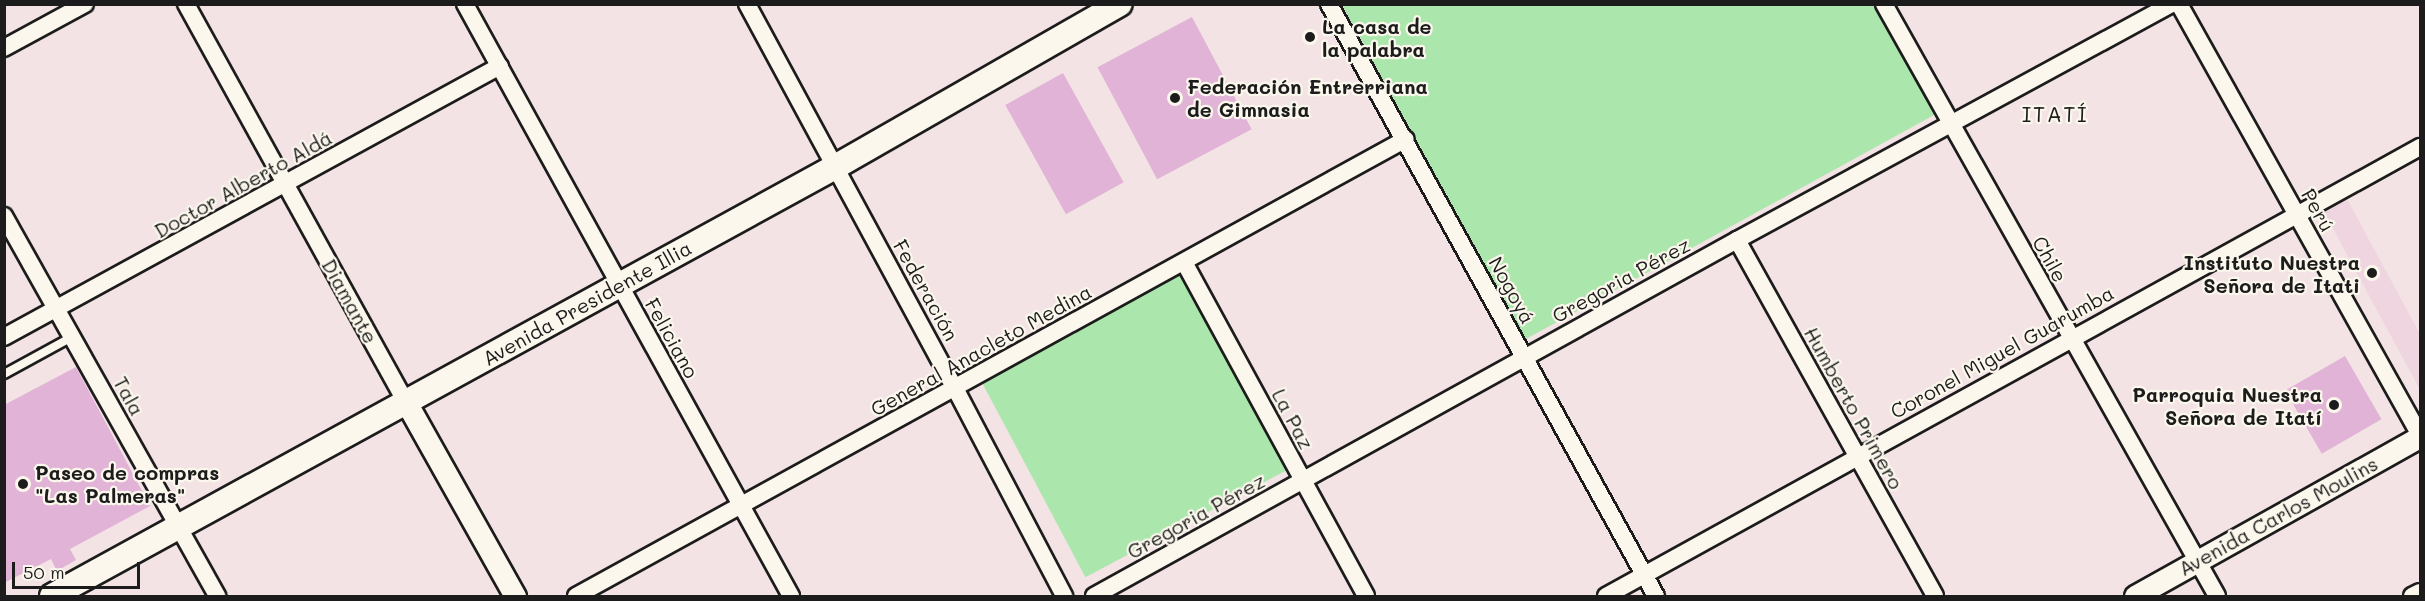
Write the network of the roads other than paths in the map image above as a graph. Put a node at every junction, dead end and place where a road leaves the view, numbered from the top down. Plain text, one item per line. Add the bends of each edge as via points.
1 (84, 4) edge
2 (186, 4) edge
3 (465, 4) edge
4 (747, 4) edge
5 (1120, 4) edge
6 (1329, 4) edge
7 (1884, 4) edge
8 (2171, 4) edge
9 (2179, 4) edge
10 (4, 48) edge
11 (500, 66) junction
12 (1950, 124) junction
13 (1406, 139) junction
14 (2421, 147) edge
15 (835, 167) junction
16 (285, 186) junction
17 (2296, 214) junction
18 (4, 216) edge
19 (1737, 240) junction
20 (1184, 262) junction
21 (619, 286) junction
22 (57, 309) junction
23 (4, 337) edge
24 (72, 337) junction
25 (2071, 338) junction
26 (1526, 358) junction
27 (4, 374) edge
28 (955, 388) junction
29 (406, 402) junction
30 (2421, 436) edge
31 (1857, 456) junction
32 (1303, 480) junction
33 (742, 506) junction
34 (178, 527) junction
35 (2197, 561) junction
36 (1644, 575) junction
37 (2421, 592) edge
38 (52, 597) edge
39 (218, 597) edge
40 (515, 597) edge
41 (576, 597) edge
42 (791, 597) edge
43 (1064, 597) edge
44 (1094, 597) edge
45 (1366, 597) edge
46 (1606, 597) edge
47 (1656, 597) edge
48 (1935, 597) edge
49 (2135, 597) edge
50 (2217, 597) edge
51 (2412, 597) edge

1 - 10 street
2 - 16 street, Diamante
3 - 11 street, Feliciano
4 - 15 street, Federación
5 - 15 main road, Avenida Presidente Illia
6 - 13 street, Nogoyá
7 - 12 street, Chile
8 - 12 street, Gregoria Pérez
9 - 17 street, Perú
11 - 16 street, Doctor Alberto Aldá
11 - 21 street, Feliciano
12 - 19 street, Gregoria Pérez
12 - 25 street, Chile
13 - 20 street, General Anacleto Medina
13 - 26 street, Nogoyá
14 - 17 street, Coronel Miguel Guarumba
15 - 21 main road, Avenida Presidente Illia
15 - 28 street, Federación
16 - 22 street, Doctor Alberto Aldá
16 - 29 street, Diamante
17 - 25 street, Coronel Miguel Guarumba
17 - 30 street, Perú
18 - 22 street, Tala
19 - 26 street, Gregoria Pérez
19 - 31 street, Humberto Primero
20 - 28 street, General Anacleto Medina
20 - 32 street, La Paz
21 - 29 main road, Avenida Presidente Illia
21 - 33 street, Feliciano
22 - 23 street, Doctor Alberto Aldá
22 - 24 street, Tala
24 - 27 lane
24 - 34 street, Tala
25 - 31 street, Coronel Miguel Guarumba
25 - 35 street, Chile
26 - 32 street, Gregoria Pérez
26 - 36 street, Nogoyá
28 - 33 street, General Anacleto Medina
28 - 43 street, Federación
29 - 34 main road, Avenida Presidente Illia
29 - 40 street, Diamante
30 - 35 street, Avenida Carlos Moulins
31 - 36 street, Coronel Miguel Guarumba
31 - 48 street, Humberto Primero
32 - 44 street, Gregoria Pérez
32 - 45 street, La Paz
33 - 41 street, General Anacleto Medina
33 - 42 street, Feliciano
34 - 38 main road, Avenida Presidente Illia
34 - 39 street, Tala
35 - 49 street, Avenida Carlos Moulins
35 - 50 street, Chile
36 - 46 street, Coronel Miguel Guarumba
36 - 47 street, Nogoyá
37 - 51 street

